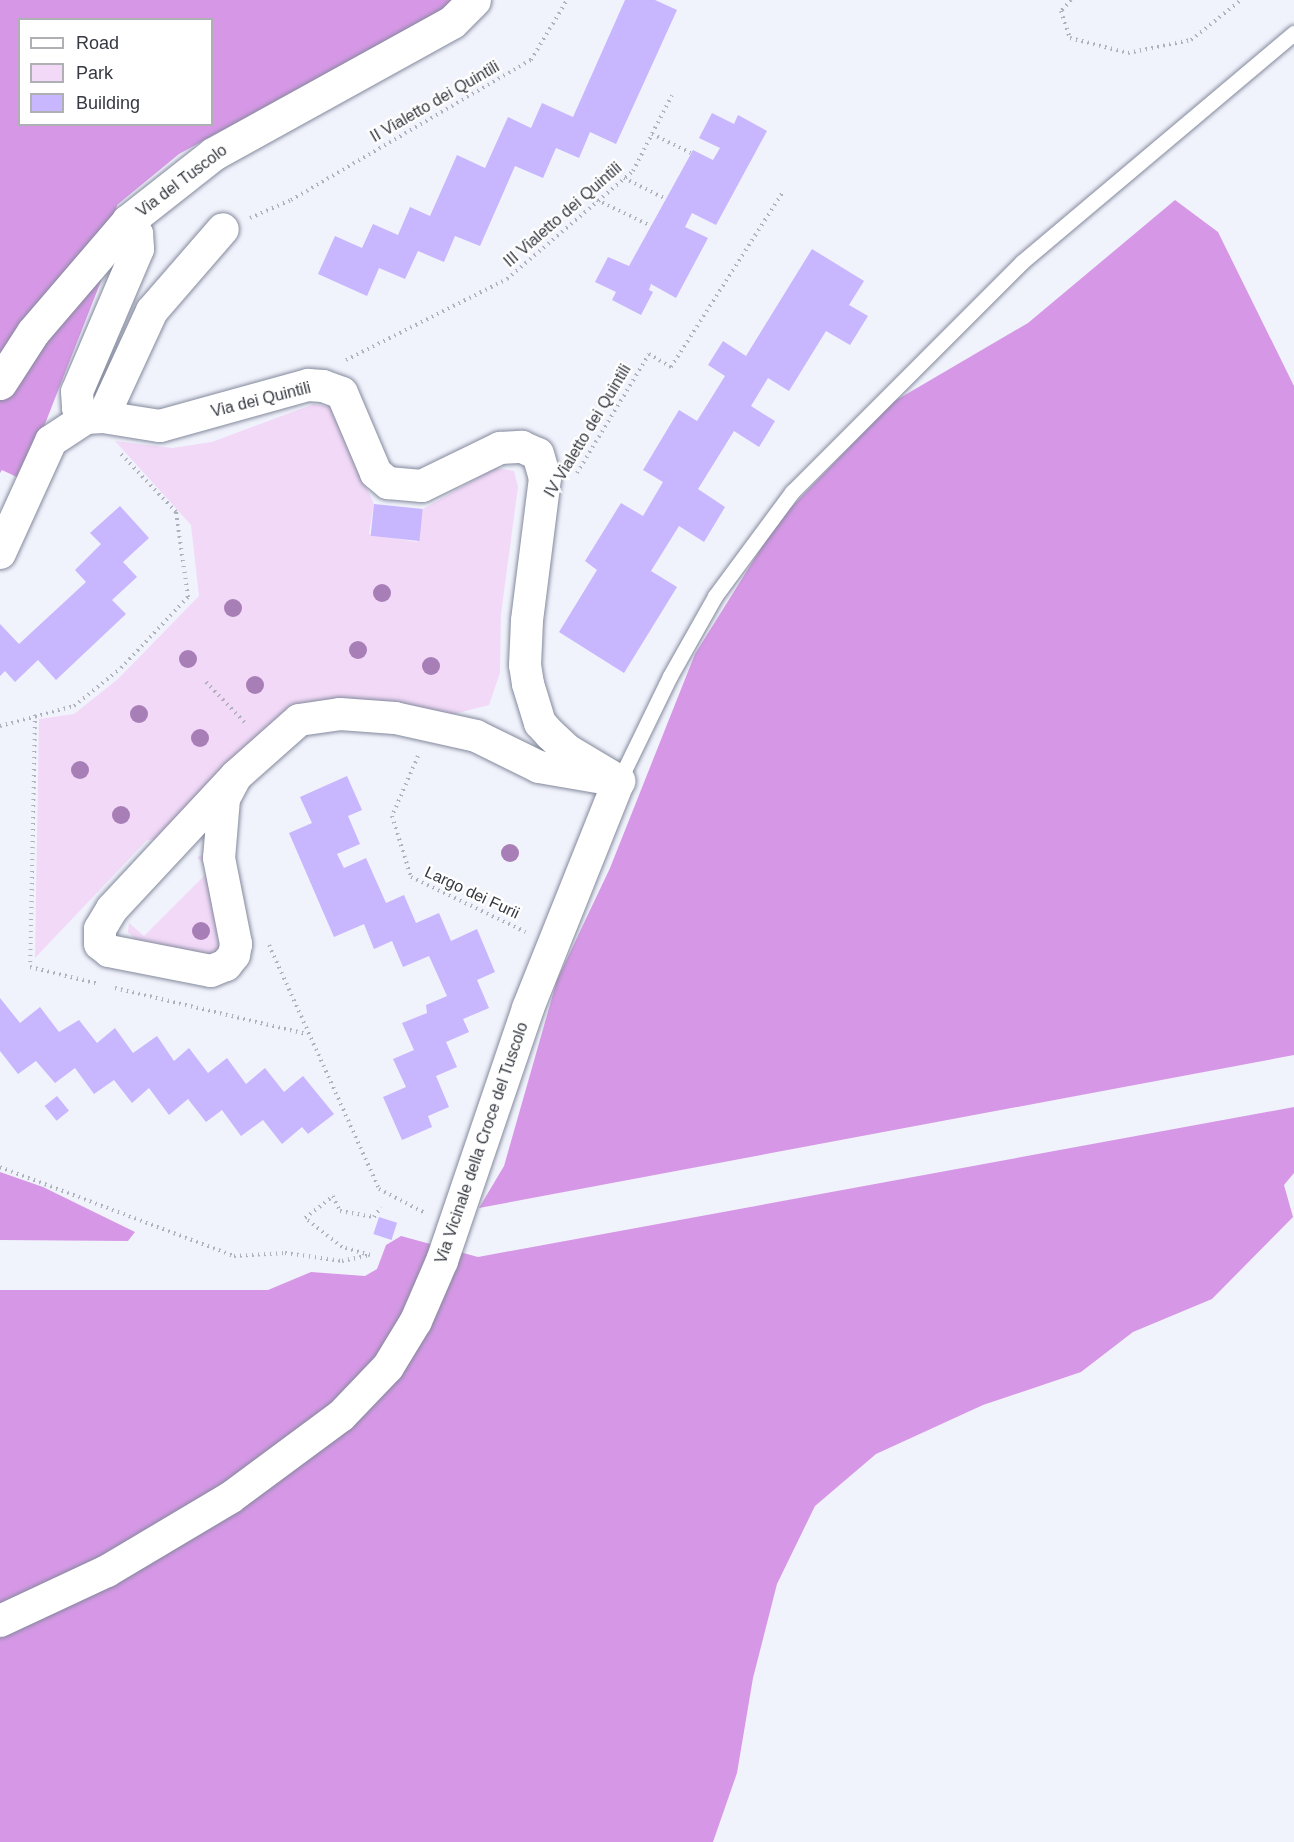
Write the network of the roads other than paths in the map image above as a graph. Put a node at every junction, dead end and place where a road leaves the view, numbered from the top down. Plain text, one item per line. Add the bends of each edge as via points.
1 (474, 0) edge
2 (1294, 33) edge
3 (129, 221) junction
4 (223, 230) road end
5 (0, 382) edge
6 (94, 418) junction
7 (0, 553) edge
8 (236, 776) junction
9 (619, 781) junction
10 (0, 1621) edge

1 - 3 street, Via del Tuscolo via 452,22 213,154
2 - 9 lane via 1022,262 792,492 715,596 670,676
3 - 5 street, Via del Tuscolo via 33,333
3 - 6 street via 137,234 138,249 77,392 78,408
4 - 6 street via 152,311
6 - 7 street via 51,441
6 - 9 street, Via dei Quintili via 160,426 308,385 342,393 376,473 388,483 422,486 500,448 522,447 538,454 544,488 527,621 528,684 540,723 550,734 567,750
8 - 8 street via 112,909 100,929 100,944 109,951 211,971 226,965 234,955 236,944 219,858 224,800
8 - 9 street via 299,720 340,714 432,725 476,736 539,767
9 - 10 street, Via Vicinale della Croce del Tuscolo via 528,1008 456,1227 404,1342 388,1367 341,1416 187,1525 107,1571

